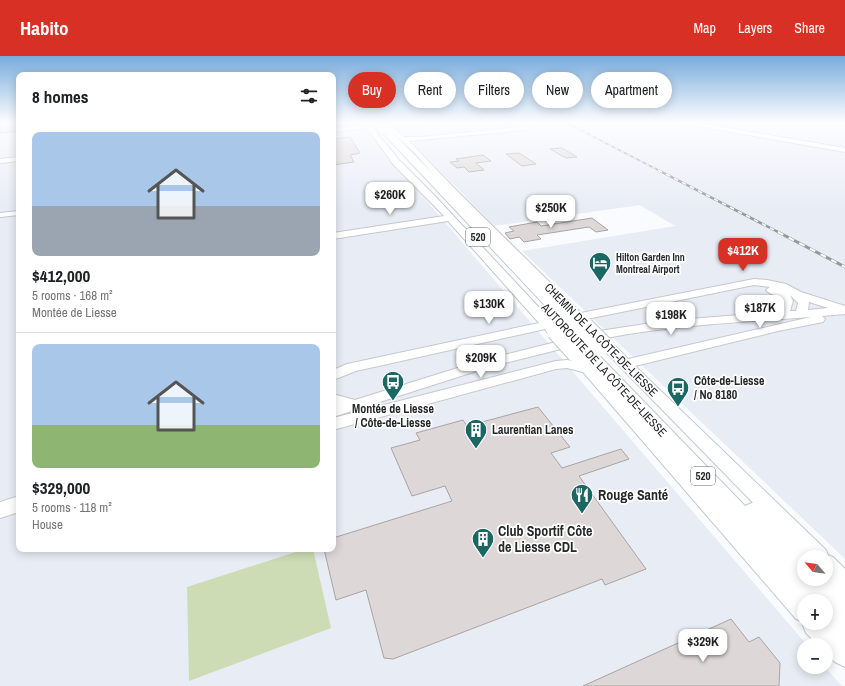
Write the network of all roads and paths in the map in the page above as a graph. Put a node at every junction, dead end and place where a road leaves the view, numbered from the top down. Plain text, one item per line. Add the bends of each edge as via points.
1 (393, 151) edge
2 (401, 151) edge
3 (404, 151) edge
4 (408, 151) edge
5 (416, 151) joint
6 (16, 158) edge
7 (0, 160) edge
8 (403, 168) junction
9 (430, 178) junction
10 (16, 213) edge
11 (0, 215) edge
12 (450, 218) junction
13 (336, 236) edge
14 (736, 286) junction
15 (798, 295) junction
16 (845, 309) edge
17 (826, 311) junction
18 (801, 313) junction
19 (781, 321) junction
20 (566, 329) junction
21 (436, 348) junction
22 (593, 351) junction
23 (336, 362) edge
24 (625, 364) junction
25 (336, 374) edge
26 (336, 400) edge
27 (355, 405) junction
28 (336, 411) edge
29 (336, 423) edge
30 (16, 505) edge
31 (0, 510) edge
32 (812, 550) edge
33 (797, 559) edge
34 (833, 571) edge
35 (845, 583) edge
36 (824, 586) edge
37 (813, 594) edge
38 (797, 602) edge
39 (845, 608) edge
40 (833, 616) edge
41 (845, 629) edge
42 (820, 630) edge
43 (822, 630) edge
44 (845, 652) edge
45 (845, 663) edge

1 - 8 street
2 - 8 highway
3 - 9 highway, AUTOROUTE DE LA CÔTE-DE-LIESSE / 520
4 - 20 highway, AUTOROUTE DE LA CÔTE-DE-LIESSE / 520
5 - 9 highway
5 - 20 street, CHEMIN DE LA CÔTE-DE-LIESSE
6 - 7 street
8 - 12 street
9 - 20 highway, AUTOROUTE DE LA CÔTE-DE-LIESSE / 520
10 - 11 street
12 - 13 street
12 - 20 street
14 - 15 street via 749,282 764,282
14 - 19 street via 761,288 786,297 788,302
14 - 20 street
15 - 16 street
15 - 18 street via 804,303
16 - 17 street
17 - 18 street
17 - 19 street via 819,319
18 - 19 street
19 - 22 street via 662,325
19 - 24 street
20 - 21 street
20 - 22 highway, AUTOROUTE DE LA CÔTE-DE-LIESSE / 520
20 - 27 street via 491,363
21 - 23 street
21 - 25 street via 352,367
22 - 24 street, CHEMIN DE LA CÔTE-DE-LIESSE
22 - 29 street via 567,364
22 - 33 highway, AUTOROUTE DE LA CÔTE-DE-LIESSE / 520
22 - 37 highway, AUTOROUTE DE LA CÔTE-DE-LIESSE / 520
22 - 38 street
24 - 32 street, CHEMIN DE LA CÔTE-DE-LIESSE
26 - 27 street
27 - 28 street
30 - 31 street
34 - 35 street
36 - 39 highway
40 - 41 highway
42 - 45 street
43 - 44 highway

